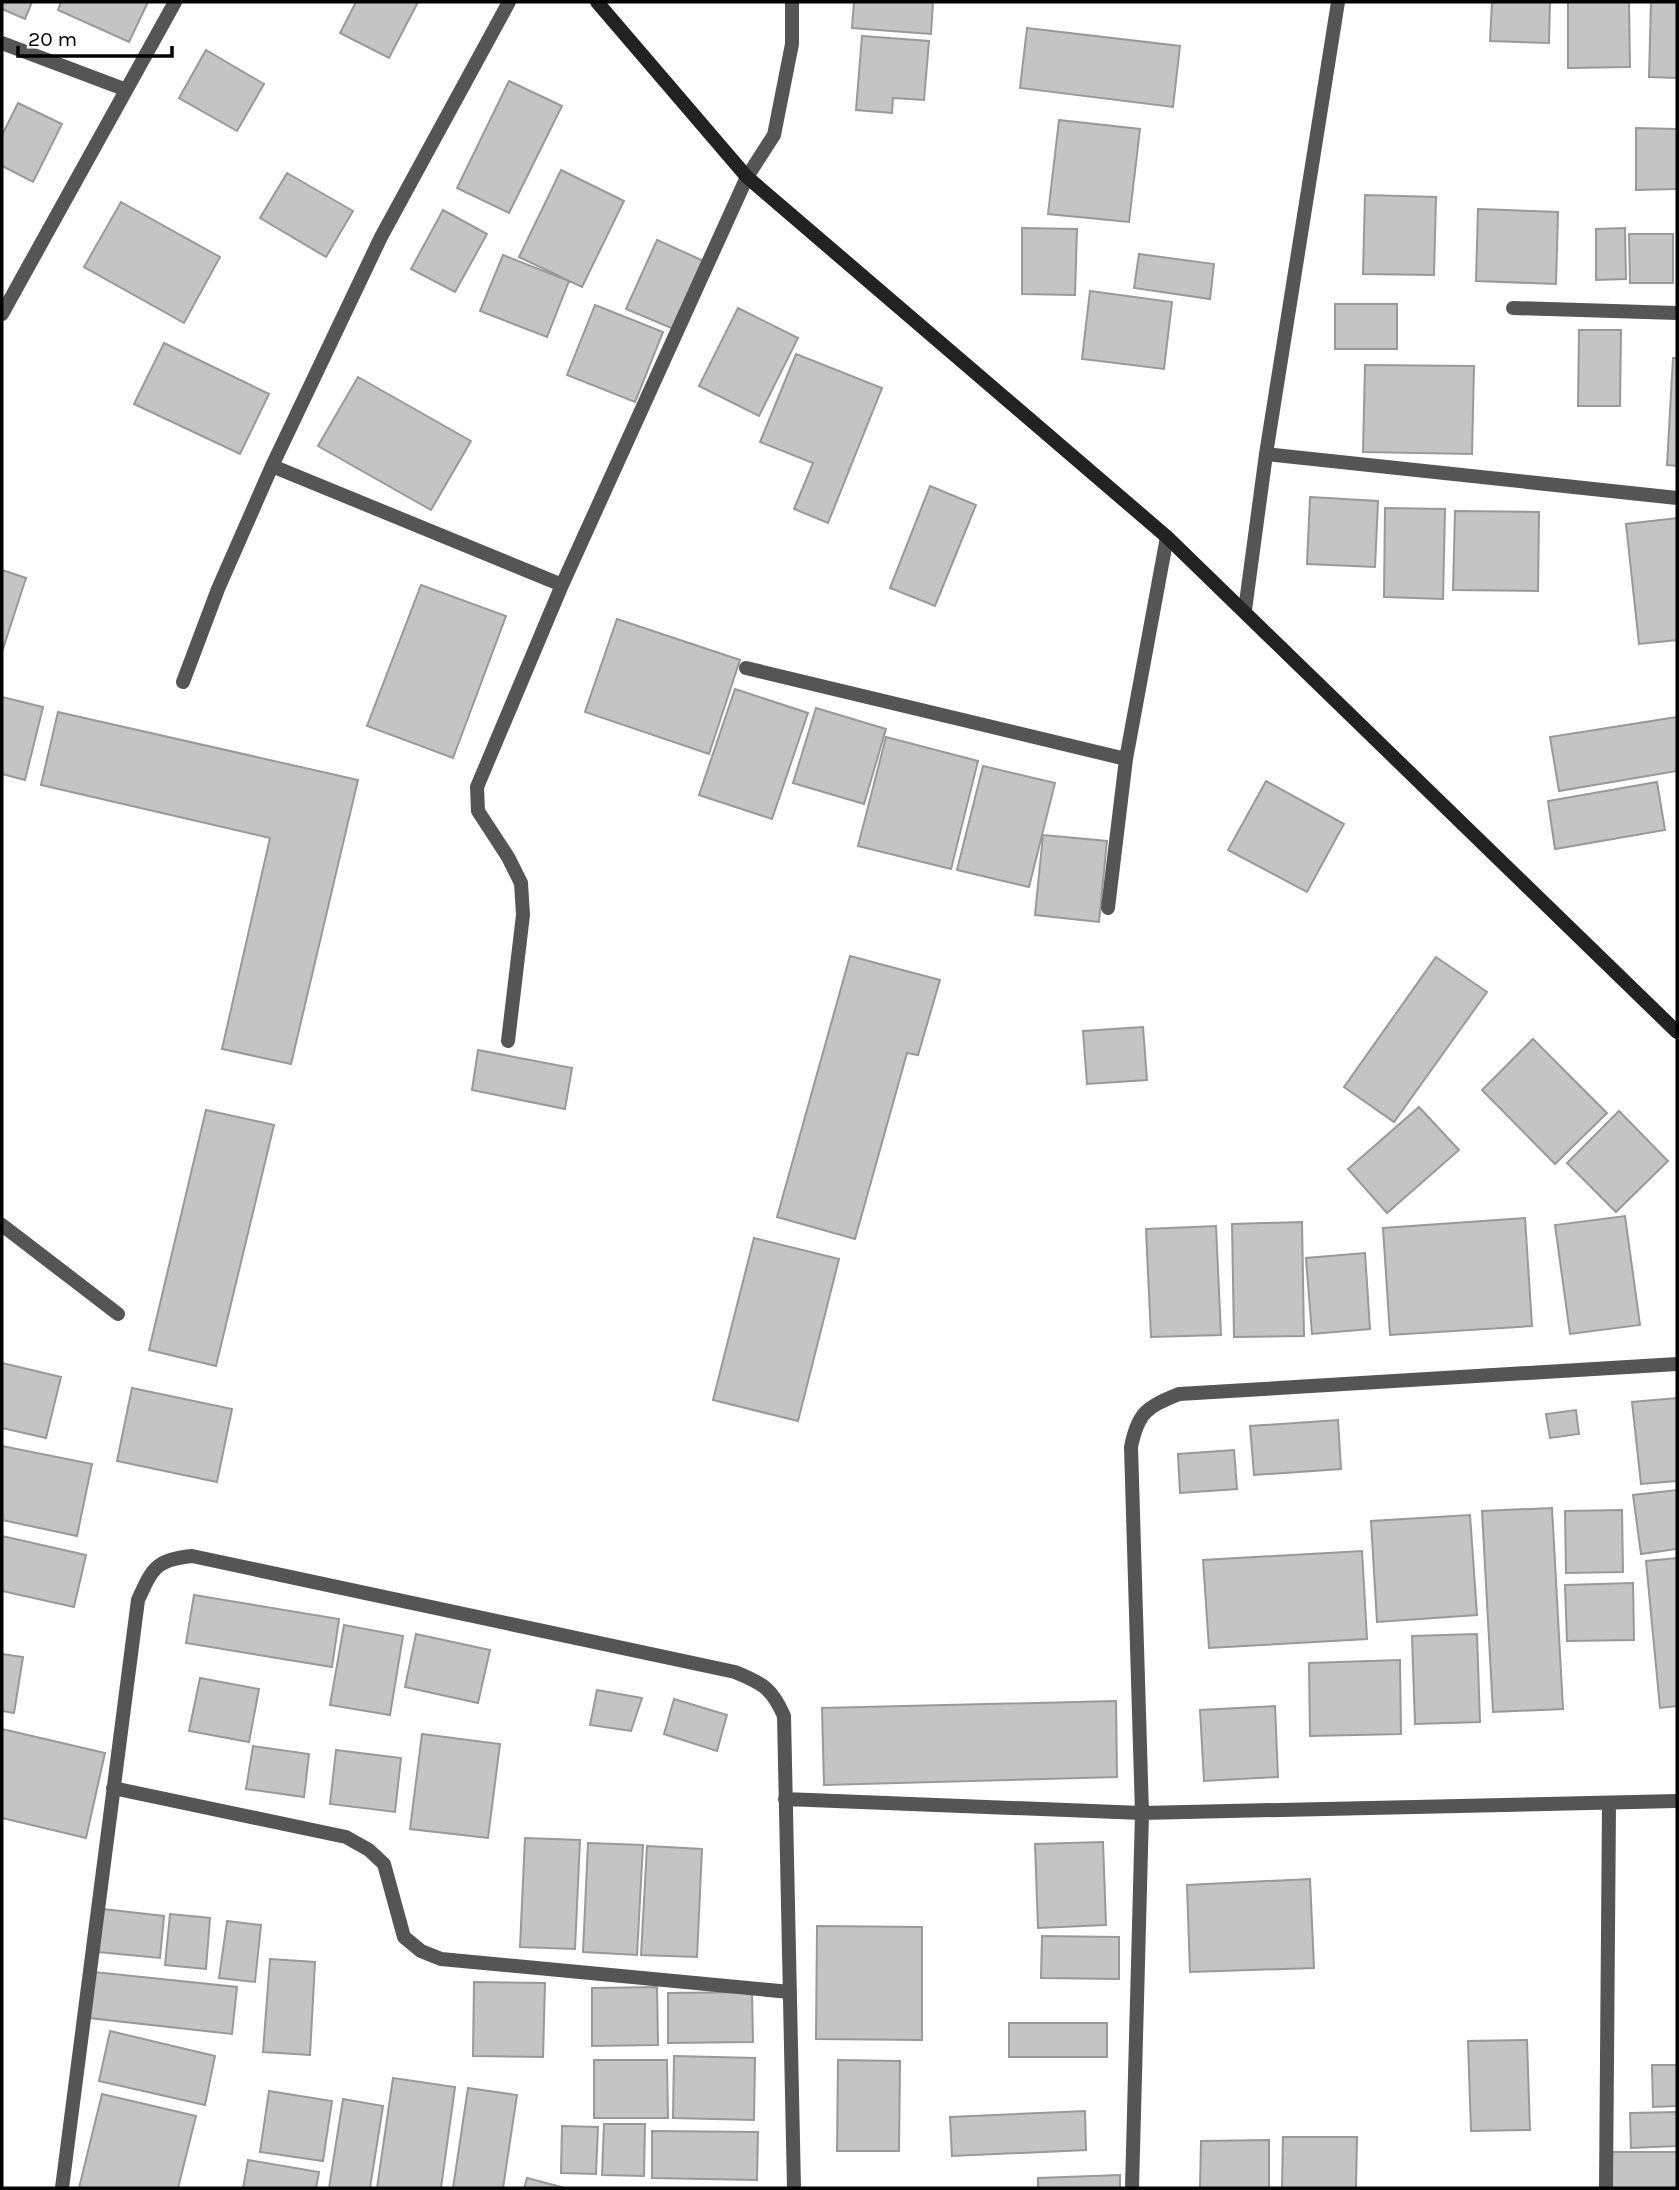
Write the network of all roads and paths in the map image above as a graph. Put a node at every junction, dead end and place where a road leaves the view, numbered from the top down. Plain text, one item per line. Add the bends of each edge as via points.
1 (175, 2) edge
2 (509, 2) edge
3 (597, 2) edge
4 (792, 2) edge
5 (1338, 2) edge
6 (2, 43) edge
7 (124, 89) junction
8 (747, 177) junction
9 (1513, 308) dead end
10 (1677, 313) edge
11 (2, 314) edge
12 (1266, 454) junction
13 (272, 466) junction
14 (1677, 498) edge
15 (1167, 537) junction
16 (562, 585) junction
17 (1245, 610) junction
18 (746, 668) dead end
19 (183, 682) dead end
20 (1126, 759) junction
21 (1108, 908) dead end
22 (1677, 1032) edge
23 (508, 1041) dead end
24 (2, 1224) edge
25 (118, 1314) dead end
26 (1677, 1364) edge
27 (113, 1788) junction
28 (785, 1799) junction
29 (1677, 1801) edge
30 (1609, 1804) junction
31 (1142, 1813) junction
32 (790, 1992) junction
33 (62, 2188) edge
34 (794, 2188) edge
35 (1132, 2188) edge
36 (1606, 2188) edge

1 - 7 street
2 - 13 street via 381,237
3 - 8 main road
4 - 8 street via 792,44 774,135
5 - 12 street
6 - 7 street
7 - 11 street
8 - 15 main road
8 - 16 street
9 - 10 street
12 - 14 street
12 - 17 street
13 - 16 street
13 - 19 street
15 - 17 main road
15 - 20 street
16 - 23 street via 477,787 478,811 521,883 523,915
17 - 22 main road
18 - 20 street
20 - 21 street
24 - 25 street
26 - 31 street via 1179,1394 1152,1405 1136,1422 1131,1447
27 - 28 street via 138,1600 150,1573 165,1559 192,1556 735,1672 761,1683 784,1716
27 - 32 street via 345,1837 384,1864 404,1937 441,1959
27 - 33 street
28 - 31 street
28 - 32 street
29 - 30 street
30 - 31 street
30 - 36 street
31 - 35 street
32 - 34 street

